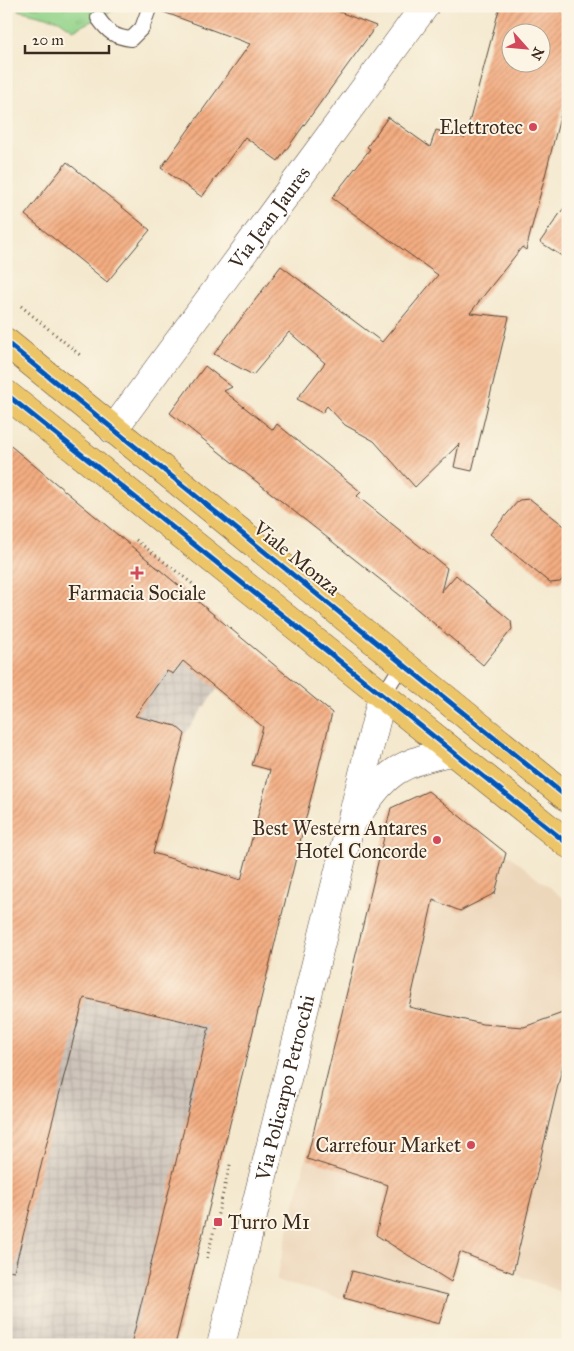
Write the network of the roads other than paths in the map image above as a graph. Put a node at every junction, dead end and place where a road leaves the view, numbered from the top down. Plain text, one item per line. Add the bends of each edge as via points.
1 (150, 6) edge
2 (425, 6) edge
3 (98, 18) dead end
4 (6, 342) edge
5 (6, 394) edge
6 (113, 430) junction
7 (403, 663) junction
8 (382, 697) junction
9 (451, 752) junction
10 (568, 798) edge
11 (348, 831) junction
12 (568, 844) edge
13 (221, 1345) edge

1 - 3 lane via 142,28 131,39 116,38
2 - 6 street, Via Jean Jaures
4 - 6 main road, Viale Monza
5 - 8 main road
6 - 7 main road, Viale Monza
7 - 8 lane
7 - 10 main road, Viale Monza
8 - 9 main road
8 - 11 street, Via Policarpo Petrocchi
9 - 11 street, Via Policarpo Petrocchi via 413,760 393,772 367,800
9 - 12 main road
11 - 13 street, Via Policarpo Petrocchi

